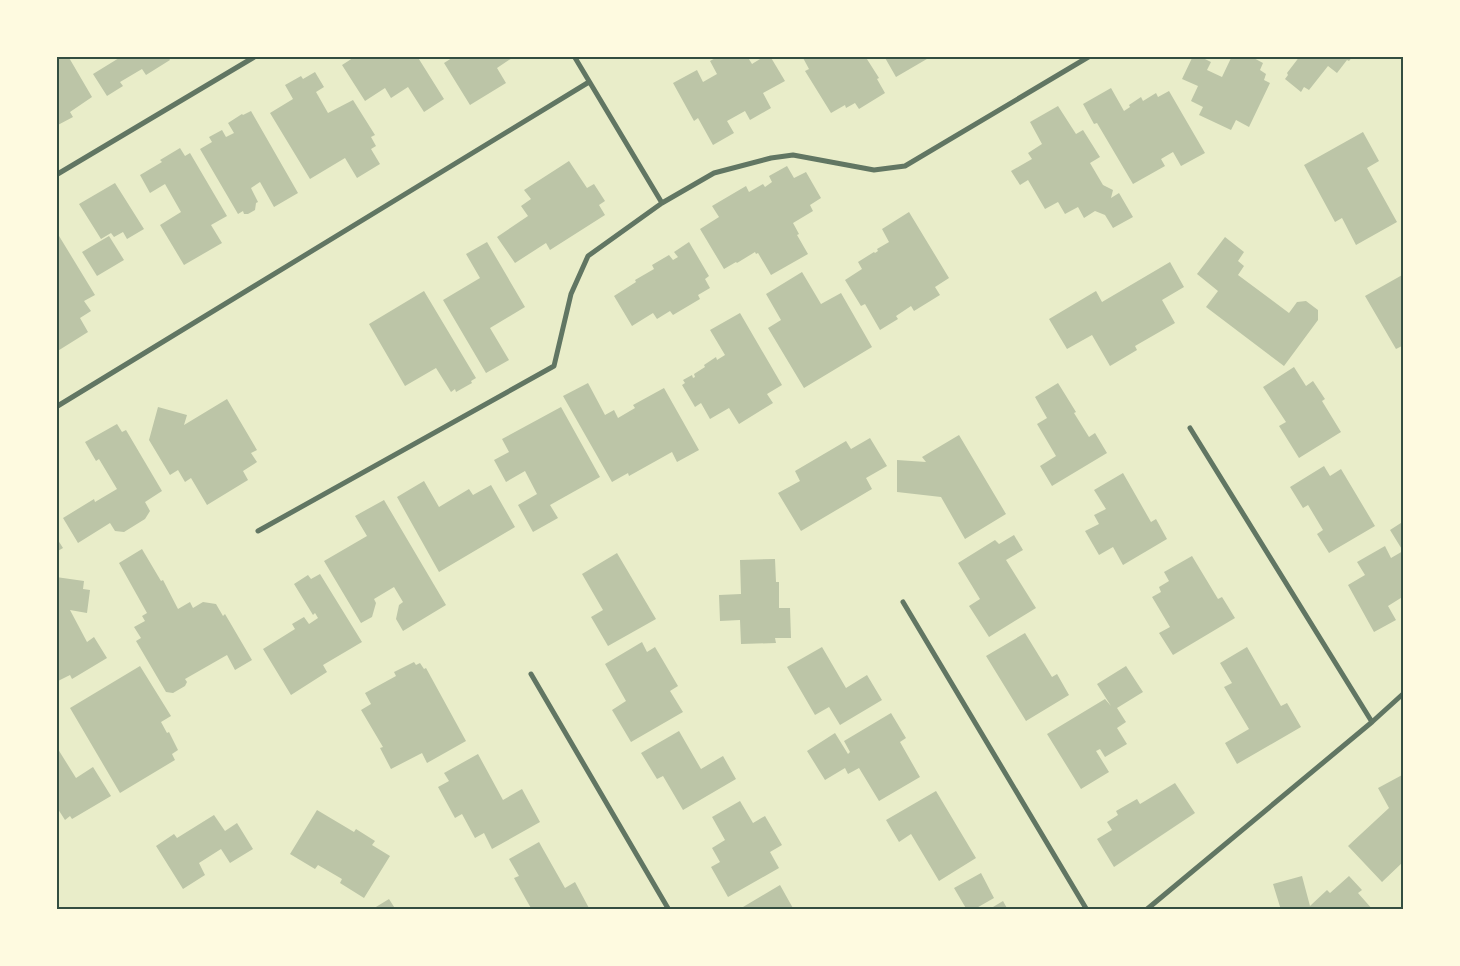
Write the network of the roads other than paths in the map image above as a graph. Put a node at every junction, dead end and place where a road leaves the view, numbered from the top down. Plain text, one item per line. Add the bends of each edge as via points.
1 (256, 56) edge
2 (574, 56) edge
3 (1090, 56) edge
4 (589, 82) junction
5 (56, 175) edge
6 (662, 203) junction
7 (56, 407) edge
8 (1190, 428) dead end
9 (258, 531) dead end
10 (903, 602) dead end
11 (532, 674) dead end
12 (1404, 693) edge
13 (1372, 722) junction
14 (669, 910) edge
15 (1087, 910) edge
16 (1146, 910) edge

1 - 5 street
2 - 4 street
3 - 6 street via 905,166 874,170 793,156 771,158 714,173
4 - 6 street
4 - 7 street
6 - 9 street via 588,256 570,294 554,366
8 - 13 street
10 - 15 street
11 - 14 street
12 - 13 street
13 - 16 street

